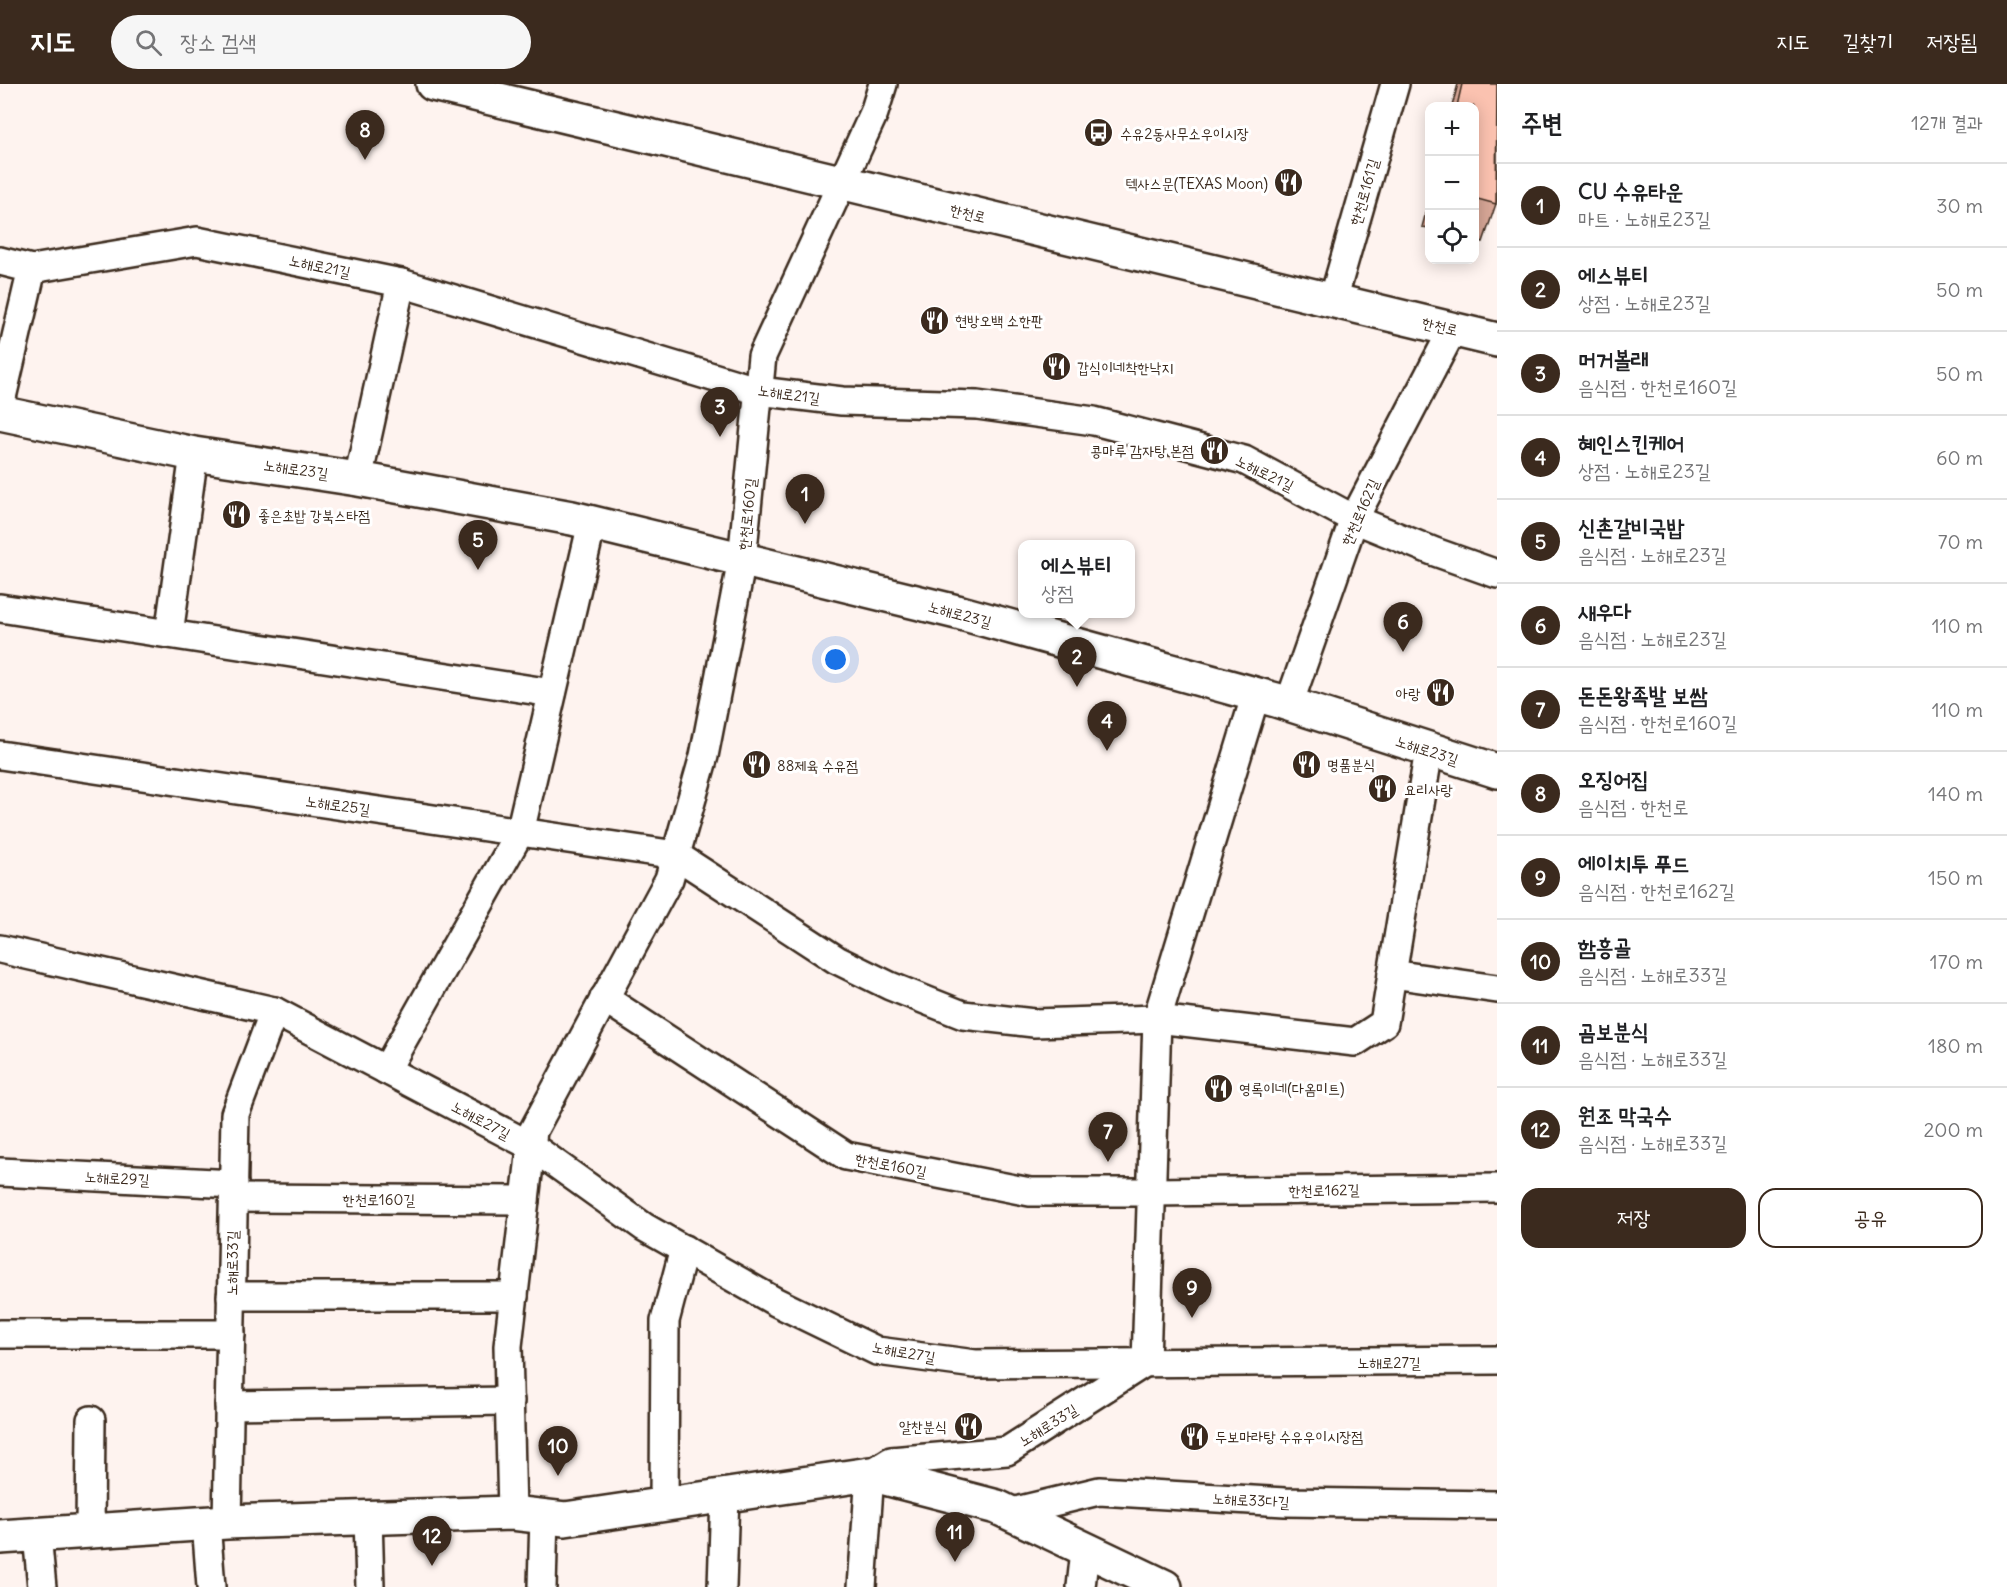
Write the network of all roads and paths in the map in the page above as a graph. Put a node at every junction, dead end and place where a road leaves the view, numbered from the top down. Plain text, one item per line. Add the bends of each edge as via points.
1 (437, 84) edge
2 (883, 84) edge
3 (1395, 84) edge
4 (842, 183) junction
5 (0, 261) edge
6 (32, 269) junction
7 (401, 283) junction
8 (1333, 300) junction
9 (1453, 329) junction
10 (1497, 340) edge
11 (759, 391) junction
12 (0, 406) edge
13 (0, 413) edge
14 (194, 454) junction
15 (358, 479) junction
16 (1354, 519) junction
17 (592, 523) junction
18 (742, 560) junction
19 (1497, 574) edge
20 (0, 608) edge
21 (169, 634) junction
22 (552, 693) junction
23 (1256, 694) junction
24 (1289, 704) junction
25 (1429, 750) junction
26 (0, 756) edge
27 (1497, 771) edge
28 (520, 832) junction
29 (676, 855) junction
30 (0, 949) edge
31 (1392, 974) junction
32 (1497, 988) edge
33 (604, 998) junction
34 (274, 1011) junction
35 (1157, 1019) junction
36 (386, 1070) junction
37 (531, 1146) junction
38 (0, 1172) edge
39 (1497, 1188) edge
40 (234, 1191) junction
41 (1152, 1192) junction
42 (525, 1200) junction
43 (684, 1249) junction
44 (231, 1296) junction
45 (514, 1296) junction
46 (0, 1334) edge
47 (231, 1334) junction
48 (1497, 1360) edge
49 (1146, 1362) junction
50 (510, 1401) junction
51 (229, 1406) junction
52 (91, 1420) dead end
53 (870, 1474) junction
54 (725, 1495) junction
55 (664, 1504) junction
56 (1497, 1505) edge
57 (1008, 1513) junction
58 (528, 1514) junction
59 (368, 1517) junction
60 (217, 1522) junction
61 (90, 1532) junction
62 (38, 1535) junction
63 (0, 1537) edge
64 (1085, 1550) junction
65 (42, 1587) edge
66 (211, 1587) edge
67 (370, 1587) edge
68 (542, 1587) edge
69 (722, 1587) edge
70 (862, 1587) edge
71 (1081, 1587) edge
72 (1165, 1587) edge

1 - 4 street, 한천로
2 - 4 street, 한천로160길
3 - 8 street, 한천로161길
4 - 8 street, 한천로
4 - 11 street, 한천로160길 via 762,356
5 - 6 street, 노해로21길
6 - 7 street, 노해로21길 via 197,241
6 - 12 street
7 - 11 street, 노해로21길
7 - 15 street
8 - 9 street, 한천로
9 - 10 street, 한천로
9 - 16 street, 한천로162길
11 - 16 street, 노해로21길 via 843,401 977,405 1094,421 1244,460
11 - 18 street, 한천로160길
13 - 14 street, 노해로23길
14 - 15 street, 노해로23길
14 - 21 street
15 - 17 street, 노해로23길
16 - 19 street, 노해로21길
16 - 24 street, 한천로162길
17 - 18 street, 노해로23길
17 - 22 street
18 - 23 street, 노해로23길 via 962,613
18 - 29 street, 한천로160길 via 704,756
20 - 21 street
21 - 22 street
22 - 28 street
23 - 24 street, 노해로23길
23 - 35 street
24 - 25 street, 노해로23길
25 - 27 street, 노해로23길
25 - 31 street
26 - 28 street, 노해로25길
28 - 29 street, 노해로25길
28 - 36 street
29 - 33 street, 한천로160길 via 669,879
29 - 35 street via 837,960 963,1015 1034,1023
30 - 34 street, 노해로27길
31 - 32 street
31 - 35 street via 1384,1023 1355,1042
33 - 37 street, 한천로160길 via 533,1131
33 - 41 street, 한천로160길 via 846,1156 1030,1192
34 - 36 street, 노해로27길
34 - 40 street, 노해로33길 via 235,1114
35 - 41 street
36 - 37 street, 노해로27길
37 - 42 street, 한천로160길
37 - 43 street, 노해로27길 via 644,1227
38 - 40 street, 노해로29길
39 - 41 street, 한천로162길
40 - 42 street, 한천로160길
40 - 44 street, 노해로33길
41 - 49 street
42 - 45 street, 한천로160길
43 - 49 street, 노해로27길 via 776,1302 877,1351 975,1364
43 - 55 street via 665,1321
44 - 45 street
44 - 47 street, 노해로33길
45 - 50 street, 한천로160길 via 508,1347
46 - 47 street
47 - 51 street, 노해로33길
48 - 49 street, 노해로27길
49 - 53 street, 노해로33길 via 1007,1451 891,1461
50 - 51 street
50 - 58 street, 한천로160길
51 - 60 street, 노해로33길
52 - 61 street
53 - 54 street, 노해로33길
53 - 57 street, 노해로33길
53 - 70 street
54 - 55 street, 노해로33길
54 - 69 street
55 - 58 street, 노해로33길 via 564,1519
56 - 57 street, 노해로33다길 via 1285,1502 1099,1491
57 - 64 street, 노해로33길
58 - 59 street, 노해로33길
58 - 68 street, 한천로160길
59 - 60 street, 노해로33길
59 - 67 street
60 - 61 street, 노해로33길
60 - 66 street, 노해로33길
61 - 62 street, 노해로33길
62 - 63 street, 노해로33길
62 - 65 street
64 - 71 street
64 - 72 street, 노해로33길

